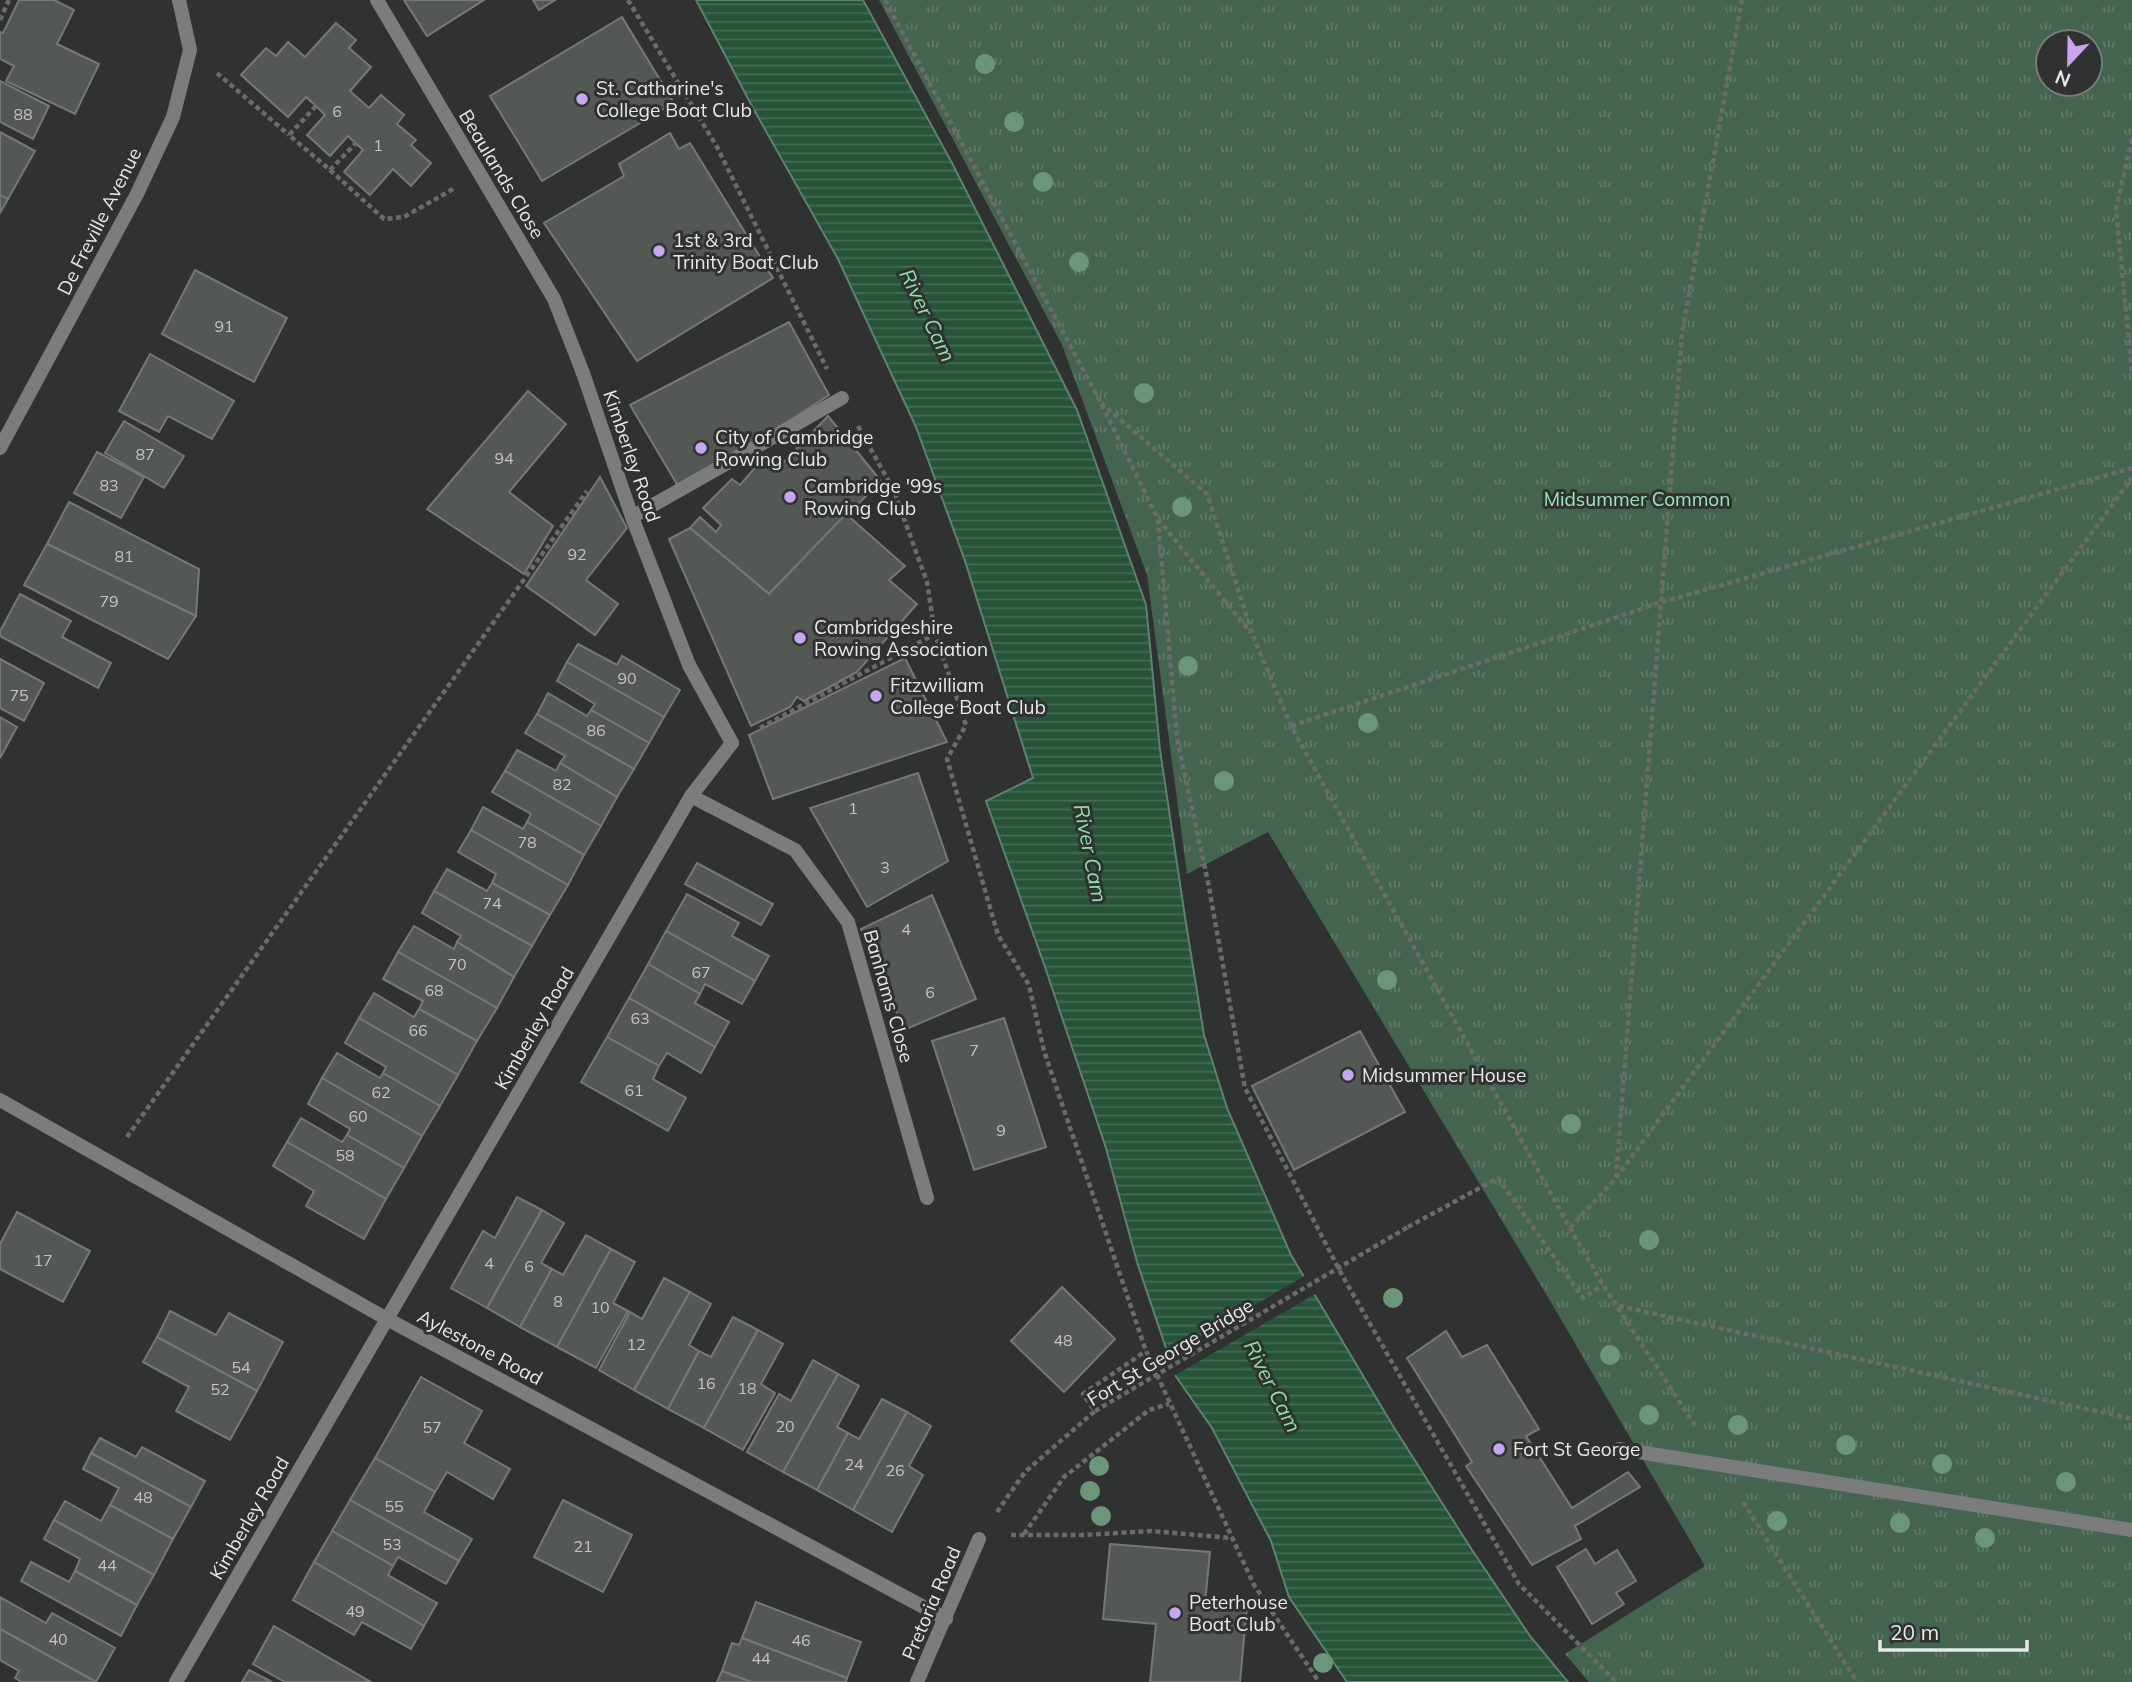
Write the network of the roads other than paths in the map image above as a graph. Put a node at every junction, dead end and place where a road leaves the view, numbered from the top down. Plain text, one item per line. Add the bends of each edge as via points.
1 (179, 0) edge
2 (377, 0) edge
3 (583, 373) joint
4 (842, 398) road end
5 (0, 449) edge
6 (632, 517) junction
7 (691, 796) junction
8 (0, 1100) edge
9 (927, 1198) dead end
10 (387, 1319) junction
11 (1619, 1449) dead end
12 (2132, 1530) edge
13 (979, 1539) road end
14 (946, 1619) junction
15 (176, 1682) edge
16 (917, 1682) edge

1 - 5 street, De Freville Avenue via 190,50 173,117 137,194
2 - 3 street, Beaulands Close via 554,299
3 - 6 street, Kimberley Road
4 - 6 street
6 - 7 street, Kimberley Road via 689,665 732,743
7 - 9 street, Banhams Close via 795,850 848,922
7 - 10 street, Kimberley Road
8 - 10 street, Aylestone Road
10 - 14 street, Aylestone Road
10 - 15 street, Kimberley Road
11 - 12 street
13 - 14 street, Pretoria Road
14 - 16 street, Pretoria Road

